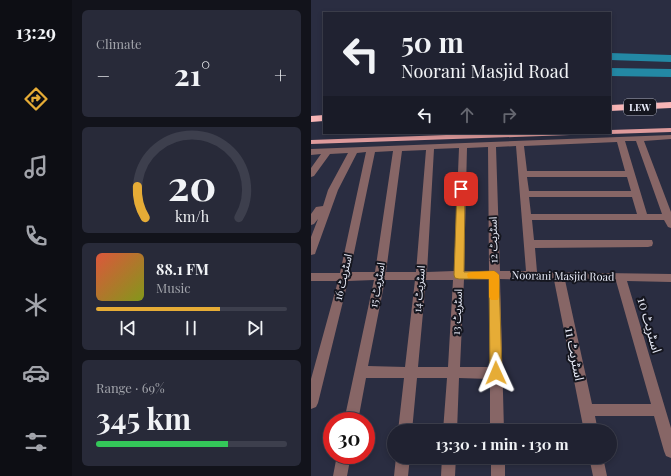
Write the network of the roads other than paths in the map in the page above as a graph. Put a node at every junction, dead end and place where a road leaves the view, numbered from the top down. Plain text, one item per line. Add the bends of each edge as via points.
1 (671, 106) edge
2 (611, 108) edge
3 (311, 118) edge
4 (323, 118) edge
5 (671, 130) edge
6 (611, 132) edge
7 (541, 134) edge
8 (671, 137) edge
9 (639, 138) junction
10 (620, 139) junction
11 (311, 142) edge
12 (520, 143) junction
13 (492, 144) junction
14 (463, 146) junction
15 (430, 147) junction
16 (398, 148) junction
17 (354, 150) junction
18 (371, 150) junction
19 (328, 151) junction
20 (311, 152) edge
21 (311, 174) edge
22 (523, 174) junction
23 (630, 174) junction
24 (525, 194) junction
25 (636, 194) junction
26 (326, 209) junction
27 (527, 217) junction
28 (643, 217) junction
29 (670, 220) edge
30 (311, 222) edge
31 (648, 243) dead end
32 (529, 244) junction
33 (311, 251) edge
34 (459, 275) junction
35 (494, 275) junction
36 (421, 276) junction
37 (532, 276) junction
38 (311, 277) edge
39 (344, 277) junction
40 (380, 277) junction
41 (559, 277) junction
42 (620, 277) junction
43 (671, 278) edge
44 (361, 372) junction
45 (411, 372) junction
46 (453, 372) junction
47 (496, 373) junction
48 (312, 395) edge
49 (586, 410) junction
50 (659, 410) junction
51 (353, 412) edge
52 (406, 424) edge
53 (450, 424) edge
54 (497, 424) edge
55 (589, 424) edge
56 (671, 451) edge
57 (342, 464) edge
58 (402, 464) edge
59 (449, 464) edge
60 (498, 464) edge
61 (597, 464) edge
62 (340, 476) edge
63 (401, 476) edge
64 (448, 476) edge
65 (498, 476) edge
66 (600, 476) edge

1 - 2 highway, LEW
3 - 4 highway
5 - 6 main road
7 - 11 main road
8 - 9 street
9 - 10 street
9 - 29 street
10 - 12 street
10 - 23 street
12 - 13 street
12 - 22 street
13 - 14 street
13 - 35 street, اسٹریٹ 12
14 - 15 street
14 - 34 street, اسٹریٹ 13
15 - 16 street
15 - 36 street, اسٹریٹ 14
16 - 18 street
16 - 40 street, اسٹریٹ 15
17 - 18 street
17 - 19 street
17 - 26 street
18 - 39 street, اسٹریٹ 16
19 - 20 street
19 - 21 street
22 - 23 street
22 - 24 street
23 - 25 street
24 - 25 street
24 - 27 street
25 - 28 street
26 - 30 street via 319,209
26 - 33 street
27 - 28 street
27 - 32 street
28 - 29 street
31 - 32 street
32 - 37 street
34 - 35 street, Noorani Masjid Road
34 - 36 street, Noorani Masjid Road
34 - 46 street, اسٹریٹ 13
35 - 37 street, Noorani Masjid Road
35 - 47 street, اسٹریٹ 12
36 - 40 street, Noorani Masjid Road
36 - 45 street, اسٹریٹ 14
37 - 41 street, Noorani Masjid Road
38 - 39 street, Noorani Masjid Road
39 - 40 street, Noorani Masjid Road
39 - 48 street, اسٹریٹ 16
40 - 44 street, اسٹریٹ 15
41 - 42 street, Noorani Masjid Road
41 - 49 street, اسٹریٹ 11
42 - 43 street, Noorani Masjid Road
42 - 50 street, اسٹریٹ 10
44 - 45 street
44 - 51 street, اسٹریٹ 15
45 - 46 street
45 - 52 street, اسٹریٹ 14
46 - 47 street
46 - 53 street, اسٹریٹ 13
47 - 54 street, اسٹریٹ 12
49 - 50 street
49 - 55 street, اسٹریٹ 11
50 - 56 street, اسٹریٹ 10
57 - 62 street
58 - 63 street
59 - 64 street
60 - 65 street
61 - 66 street

